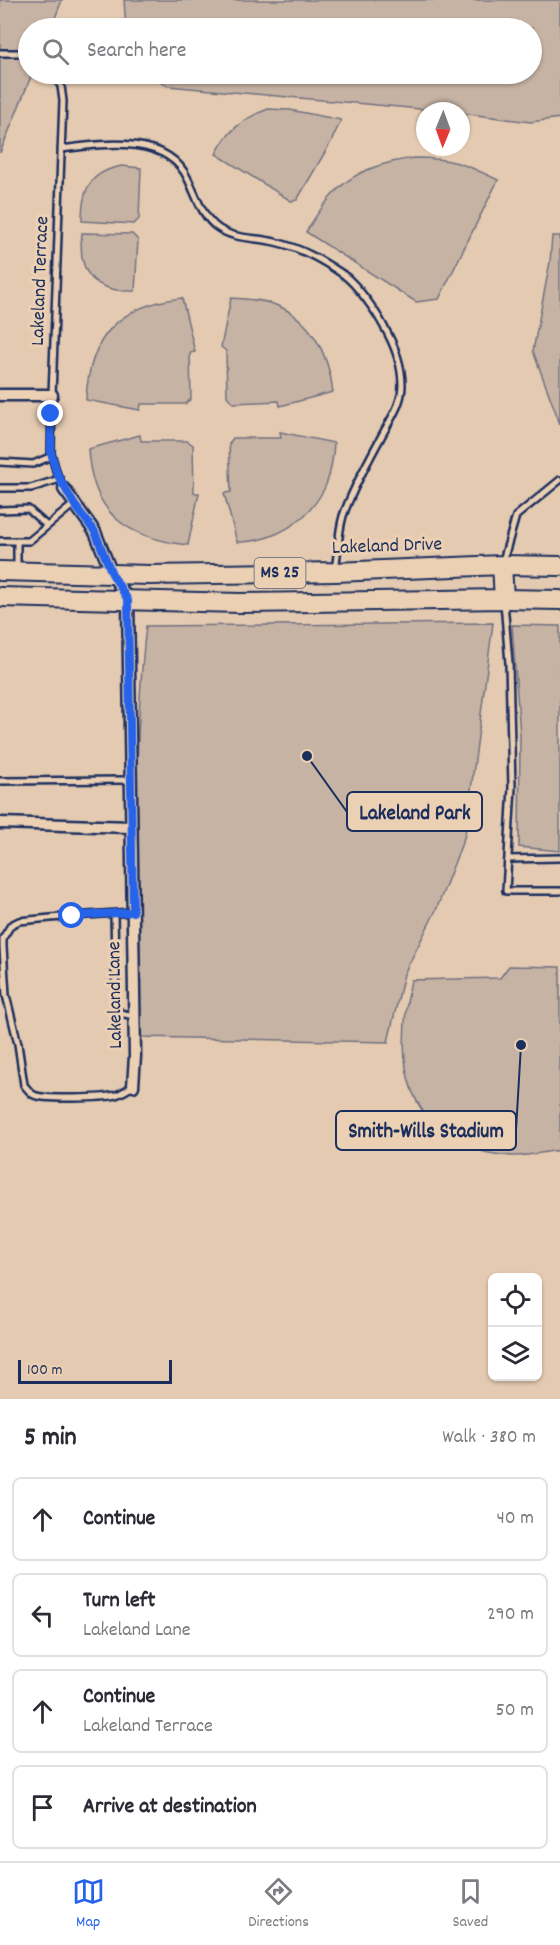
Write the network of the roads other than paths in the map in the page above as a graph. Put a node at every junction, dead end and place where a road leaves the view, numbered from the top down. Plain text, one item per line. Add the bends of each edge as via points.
1 (0, 53) edge
2 (18, 53) edge
3 (59, 84) edge
4 (61, 149) junction
5 (0, 395) edge
6 (51, 395) junction
7 (52, 456) junction
8 (0, 462) edge
9 (560, 480) edge
10 (62, 484) junction
11 (0, 488) edge
12 (74, 504) junction
13 (0, 510) edge
14 (47, 526) junction
15 (0, 541) edge
16 (17, 541) junction
17 (502, 565) junction
18 (560, 566) edge
19 (8, 571) edge
20 (335, 572) junction
21 (112, 574) junction
22 (0, 597) edge
23 (504, 599) junction
24 (128, 600) junction
25 (560, 600) edge
26 (335, 602) junction
27 (130, 780) junction
28 (0, 781) edge
29 (0, 823) edge
30 (131, 827) junction
31 (560, 858) edge
32 (508, 859) junction
33 (560, 891) edge
34 (133, 912) junction
35 (114, 914) junction
36 (135, 1016) junction
37 (133, 1086) joint

1 - 2 lane
3 - 4 lane, Lakeland Terrace via 63,101
4 - 6 lane, Lakeland Terrace
4 - 20 lane via 128,144 166,154 184,169 204,212 218,228 244,239 298,248 313,256 347,277 377,314 393,344 402,385 398,408 342,517
5 - 6 street
6 - 7 lane, Lakeland Terrace
7 - 8 lane via 33,464
7 - 10 lane, Lakeland Terrace
9 - 17 lane via 516,516
10 - 11 lane
10 - 12 street
12 - 14 lane
12 - 21 street via 95,532
13 - 14 lane via 28,509
14 - 16 lane via 29,541
15 - 16 lane
16 - 19 lane
17 - 18 highway, Lakeland Drive / MS 25
17 - 20 highway, Lakeland Drive / MS 25
17 - 23 highway
19 - 21 highway, Lakeland Drive / MS 25
20 - 21 highway, Lakeland Drive / MS 25
20 - 26 highway
21 - 24 street
22 - 24 highway, MS 25
23 - 25 highway, MS 25
23 - 26 highway, MS 25
23 - 32 lane via 512,787
24 - 26 highway, MS 25
24 - 27 street, Lakeland Lane
27 - 28 lane
27 - 30 street, Lakeland Lane
29 - 30 street
30 - 34 street, Lakeland Lane
31 - 32 lane
32 - 33 lane via 506,891
34 - 35 lane
34 - 36 street, Lakeland Lane
35 - 36 lane via 116,1006 120,1013
35 - 37 lane via 19,921 11,925 3,938 6,995 24,1085 35,1095 105,1096
36 - 37 street, Lakeland Lane

